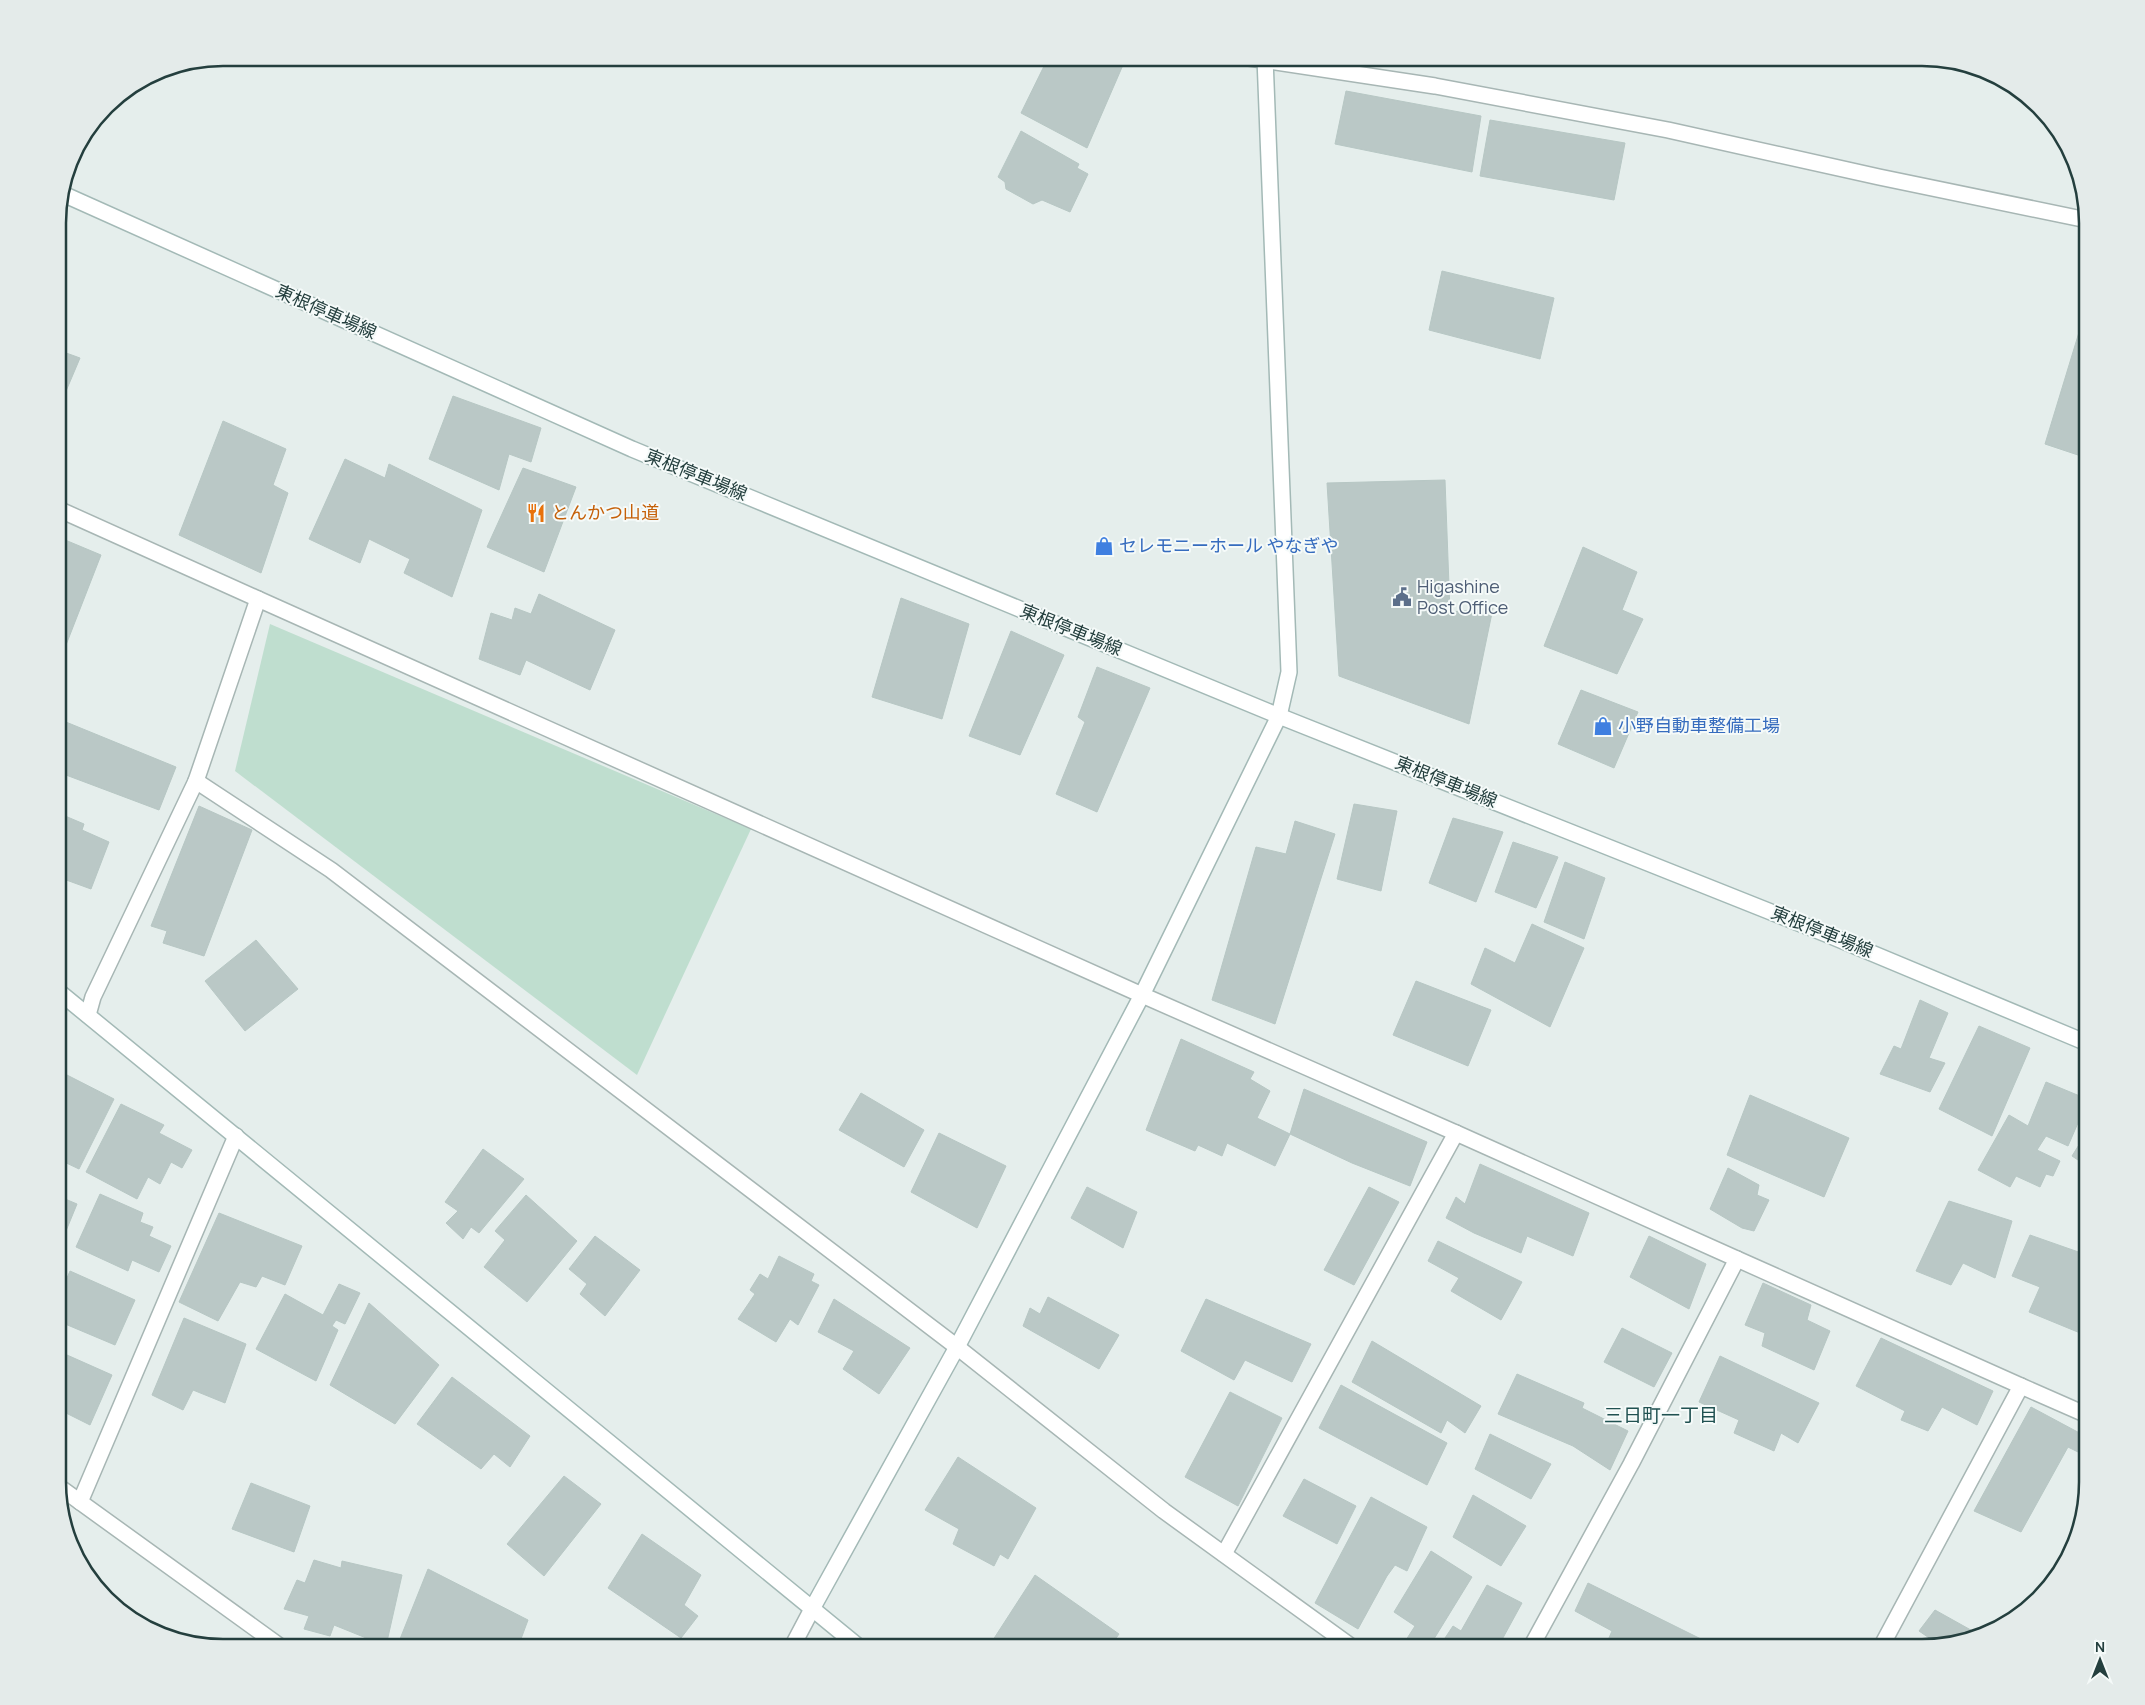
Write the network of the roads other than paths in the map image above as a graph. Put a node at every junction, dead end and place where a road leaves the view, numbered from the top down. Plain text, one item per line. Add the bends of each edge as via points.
1 (1265, 66) edge
2 (1309, 66) edge
3 (69, 197) edge
4 (2078, 218) edge
5 (67, 513) edge
6 (258, 599) junction
7 (1279, 716) junction
8 (196, 781) junction
9 (1142, 995) junction
10 (67, 998) edge
11 (88, 1015) junction
12 (2079, 1039) edge
13 (1456, 1133) junction
14 (236, 1136) junction
15 (1737, 1259) junction
16 (957, 1347) junction
17 (2021, 1386) junction
18 (2079, 1410) edge
19 (67, 1493) edge
20 (80, 1502) junction
21 (1224, 1554) junction
22 (812, 1609) junction
23 (269, 1639) edge
24 (797, 1639) edge
25 (849, 1639) edge
26 (1340, 1639) edge
27 (1536, 1639) edge
28 (1886, 1639) edge

1 - 7 street via 1290,672
2 - 4 street via 1668,130 1879,178
3 - 7 street, 東根停車場線 via 632,449
5 - 6 street
6 - 8 street
6 - 9 street
7 - 9 street
7 - 12 street, 東根停車場線 via 1826,934
8 - 11 street
8 - 16 street via 331,870
9 - 13 street
9 - 16 street
10 - 11 street
11 - 14 street
13 - 15 street
13 - 21 street
14 - 20 street
14 - 22 street
15 - 17 street
15 - 27 street
16 - 21 street via 1164,1511
16 - 22 street
17 - 18 street
17 - 28 street
19 - 20 street
20 - 23 street
21 - 26 street
22 - 24 street
22 - 25 street

